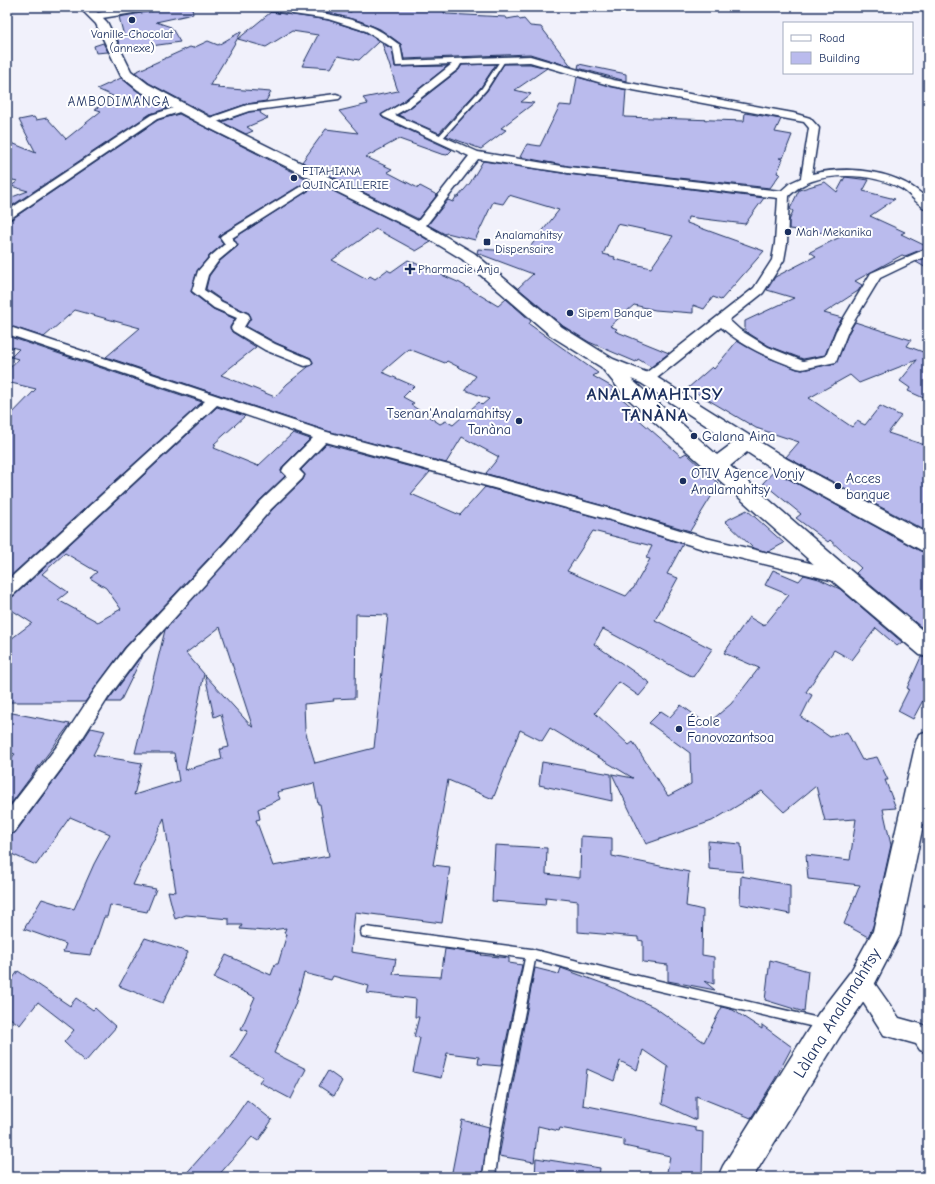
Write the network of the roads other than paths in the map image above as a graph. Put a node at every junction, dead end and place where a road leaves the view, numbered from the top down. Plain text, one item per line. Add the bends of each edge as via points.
1 (152, 7) edge
2 (265, 7) edge
3 (302, 10) edge
4 (91, 11) edge
5 (504, 59) junction
6 (458, 61) junction
7 (336, 98) dead end
8 (183, 108) junction
9 (208, 122) junction
10 (440, 138) junction
11 (474, 155) junction
12 (321, 177) junction
13 (806, 179) junction
14 (784, 195) junction
15 (928, 207) edge
16 (7, 216) edge
17 (418, 227) junction
18 (928, 251) edge
19 (722, 321) junction
20 (7, 330) edge
21 (305, 362) dead end
22 (607, 363) junction
23 (647, 379) junction
24 (631, 392) junction
25 (214, 400) junction
26 (698, 412) junction
27 (673, 429) junction
28 (323, 436) junction
29 (746, 442) junction
30 (716, 466) junction
31 (928, 544) edge
32 (843, 577) junction
33 (7, 591) edge
34 (928, 648) edge
35 (928, 742) edge
36 (7, 826) edge
37 (366, 932) dead end
38 (532, 954) junction
39 (861, 981) junction
40 (830, 1025) junction
41 (928, 1042) edge
42 (489, 1177) edge
43 (734, 1177) edge

1 - 4 street
2 - 3 street
3 - 6 street via 369,29 397,47 399,64
4 - 8 main road via 100,22 126,72 142,87
5 - 6 street
5 - 10 lane via 484,89
5 - 13 street via 530,59 612,83 807,120 814,128
6 - 10 street via 455,67 387,116
7 - 9 street via 247,108
8 - 9 main road
8 - 16 street via 154,118
9 - 12 main road
10 - 11 street
11 - 14 street via 568,170
11 - 17 street
12 - 17 main road
12 - 21 street via 226,237 231,245 215,258 202,274 198,291 218,305 244,317 237,328 270,347
13 - 14 street via 789,187
13 - 15 street via 855,173 876,177 902,185 917,195
14 - 19 street via 778,260 759,290
17 - 22 main road via 468,256 556,331
18 - 19 street via 875,276 842,332 831,360 802,365 763,350 736,334
19 - 23 street
20 - 25 street
22 - 23 main road
22 - 24 main road
23 - 24 main road
23 - 26 main road
24 - 27 main road
25 - 28 street
25 - 33 street
26 - 27 main road
26 - 29 main road
27 - 30 main road
28 - 32 street via 615,516 706,544
28 - 36 street via 289,471 297,475 266,505 132,654 102,693 67,747
29 - 30 main road
29 - 31 main road via 780,464
30 - 32 main road
32 - 34 main road
35 - 39 main road, Làlana Analamahitsy via 886,935
37 - 38 lane
38 - 40 lane via 671,990
38 - 42 lane via 493,1144
39 - 40 main road, Làlana Analamahitsy
39 - 41 street via 892,1027 923,1035
40 - 43 main road, Làlana Analamahitsy

